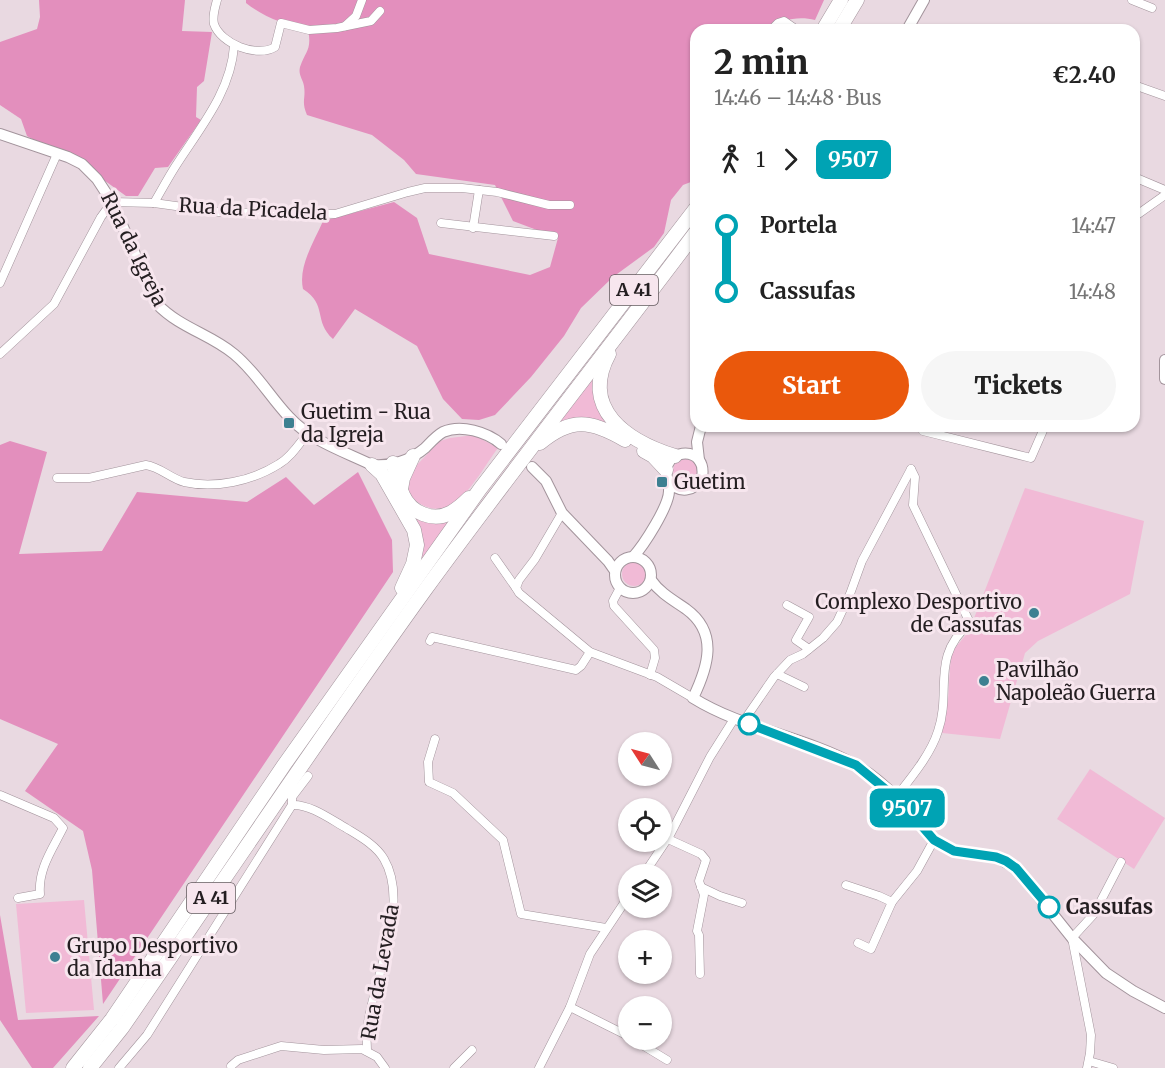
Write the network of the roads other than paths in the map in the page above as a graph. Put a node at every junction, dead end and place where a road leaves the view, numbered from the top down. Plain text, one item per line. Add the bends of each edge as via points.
1 (217, 0) edge
2 (362, 0) edge
3 (841, 0) edge
4 (857, 0) edge
5 (924, 0) edge
6 (1132, 0) edge
7 (1152, 8) dead end
8 (380, 12) dead end
9 (827, 24) edge
10 (843, 24) edge
11 (910, 24) edge
12 (344, 27) junction
13 (234, 46) junction
14 (1140, 87) edge
15 (1165, 96) edge
16 (0, 134) edge
17 (57, 154) junction
18 (1140, 180) edge
19 (479, 190) junction
20 (1165, 192) edge
21 (112, 202) junction
22 (154, 203) junction
23 (570, 205) dead end
24 (1140, 212) edge
25 (690, 216) edge
26 (441, 223) dead end
27 (473, 228) junction
28 (554, 236) dead end
29 (690, 240) edge
30 (0, 283) edge
31 (620, 334) junction
32 (0, 354) edge
33 (1165, 360) edge
34 (1165, 379) edge
35 (698, 432) edge
36 (700, 432) edge
37 (927, 432) edge
38 (1042, 432) edge
39 (307, 434) junction
40 (501, 444) dead end
41 (340, 449) junction
42 (681, 454) junction
43 (413, 456) junction
44 (699, 460) junction
45 (529, 461) junction
46 (393, 463) junction
47 (372, 465) junction
48 (667, 476) junction
49 (57, 478) dead end
50 (480, 489) junction
51 (682, 490) junction
52 (397, 492) junction
53 (562, 513) junction
54 (593, 546) junction
55 (495, 558) dead end
56 (628, 558) junction
57 (647, 563) junction
58 (615, 571) junction
59 (651, 579) junction
60 (516, 588) junction
61 (620, 588) junction
62 (642, 591) junction
63 (662, 593) junction
64 (786, 604) dead end
65 (395, 607) junction
66 (430, 641) dead end
67 (809, 649) junction
68 (590, 652) junction
69 (650, 675) junction
70 (777, 675) junction
71 (804, 687) dead end
72 (693, 698) junction
73 (738, 721) junction
74 (435, 739) dead end
75 (308, 776) dead end
76 (0, 795) edge
77 (896, 797) junction
78 (292, 805) junction
79 (672, 831) edge
80 (934, 840) junction
81 (672, 841) edge
82 (1122, 862) dead end
83 (846, 885) dead end
84 (701, 887) junction
85 (18, 898) dead end
86 (892, 902) junction
87 (742, 903) dead end
88 (618, 911) edge
89 (606, 928) junction
90 (1072, 938) junction
91 (858, 943) dead end
92 (700, 974) dead end
93 (570, 1007) junction
94 (1165, 1008) edge
95 (618, 1031) edge
96 (472, 1050) dead end
97 (650, 1050) edge
98 (367, 1052) junction
99 (667, 1060) dead end
100 (1088, 1064) edge
101 (231, 1066) dead end
102 (73, 1068) edge
103 (90, 1068) edge
104 (119, 1068) edge
105 (385, 1068) edge
106 (454, 1068) edge
107 (539, 1068) edge
108 (1113, 1068) edge

1 - 13 street via 215,26
2 - 12 street via 356,16
3 - 9 highway
4 - 10 highway
5 - 11 main road
6 - 7 street
8 - 12 street via 371,21
12 - 13 street via 309,30 281,22 275,47 268,51
13 - 22 street via 226,84
14 - 15 street
16 - 17 main road, Rua da Igreja
17 - 21 main road, Rua da Igreja via 82,164
17 - 30 street
18 - 20 street
19 - 22 street, Rua da Picadela via 425,188 335,214 219,212
19 - 23 street, Rua da Picadela via 549,205
19 - 27 street
20 - 24 street
21 - 22 street, Rua da Picadela
21 - 32 street via 54,304
21 - 39 main road, Rua da Igreja via 157,304 169,317 233,353
25 - 50 highway, A 41
26 - 27 street
27 - 28 street
29 - 31 highway, A 41
31 - 42 highway via 603,364 599,386 602,404 614,422 629,434 657,450
31 - 45 highway, A 41
33 - 34 main road
35 - 42 main road
36 - 44 main road
37 - 38 street via 1031,458
39 - 41 main road, Rua da Igreja
39 - 49 street via 280,464 239,480 212,485 184,482 146,465 88,478
40 - 43 main road via 480,432 451,430 444,431
41 - 46 main road, Rua da Igreja
41 - 47 main road, Rua da Igreja
42 - 44 main road
42 - 48 main road via 668,464
43 - 46 main road
43 - 52 highway
44 - 51 main road via 702,478 694,488
45 - 48 highway via 552,433 589,423 608,429 653,456
45 - 53 main road via 546,481
45 - 103 highway, A 41 via 433,580 328,724 122,1028
46 - 47 main road
46 - 52 highway via 390,483
47 - 52 highway
48 - 51 main road
48 - 56 main road via 666,502 647,539
50 - 52 highway via 450,513 433,517 417,511
50 - 65 highway, A 41
51 - 57 main road via 650,543
52 - 65 highway via 417,545
53 - 54 main road
53 - 60 street
54 - 56 main road
54 - 58 main road
55 - 60 street
56 - 57 main road
56 - 58 main road
57 - 59 main road
58 - 61 main road
59 - 62 main road
59 - 63 main road
60 - 68 street
61 - 62 main road via 628,593
61 - 69 street via 614,606 654,650
62 - 63 main road
63 - 72 main road via 689,611 704,629 707,663
64 - 67 street via 809,617 796,640
65 - 102 highway, A 41 via 126,999
66 - 68 street via 432,637 576,670
67 - 70 street via 790,660
67 - 77 street via 837,622 862,561 911,469 915,477 913,505 970,623 959,632 947,654 938,730 917,770
68 - 69 street
69 - 72 street
70 - 71 street
70 - 73 street
72 - 73 main road
73 - 77 main road via 856,765
73 - 79 street via 710,757
74 - 89 street via 428,762 429,782 453,794 503,840 521,914
75 - 78 street via 292,797
76 - 85 street via 54,818 63,828 41,870 40,894
77 - 80 main road
78 - 98 street, Rua da Levada via 300,804 367,840 384,857 391,873 391,924 367,1029
78 - 104 street via 147,1035
80 - 86 street via 917,871
80 - 90 main road via 954,851 996,857 1016,868
81 - 84 street via 706,860 699,881
82 - 90 street via 1094,914
83 - 86 street
84 - 87 street
84 - 92 street via 704,895 697,931
86 - 91 street via 871,949
88 - 89 street
89 - 93 street via 590,954
90 - 94 main road via 1119,983
90 - 100 street via 1091,1035
93 - 95 street
93 - 107 street
96 - 106 street
97 - 99 street
98 - 101 street via 280,1046
98 - 105 street
100 - 108 street

